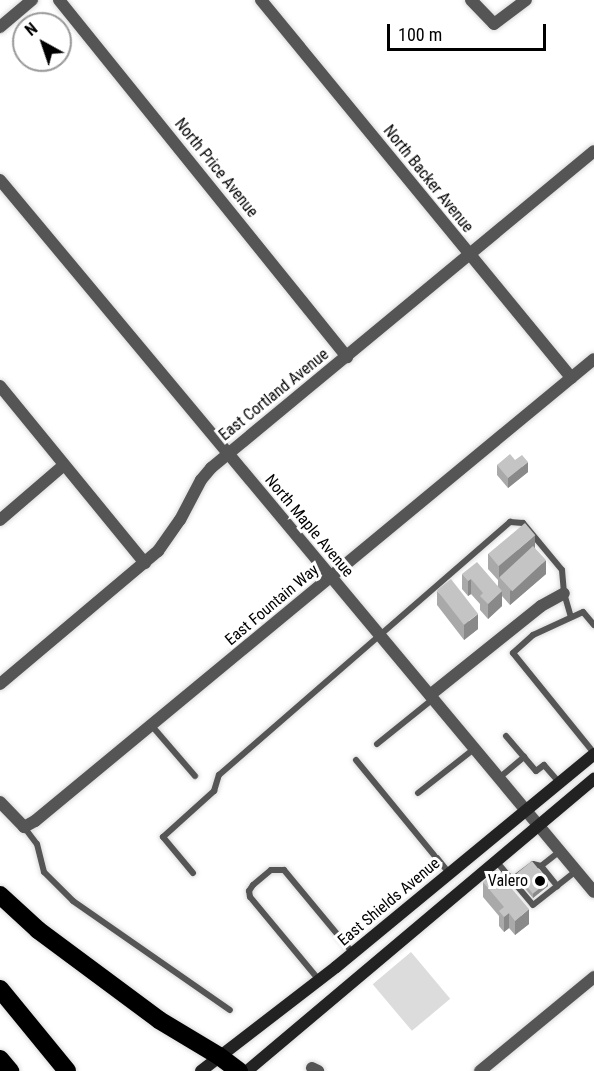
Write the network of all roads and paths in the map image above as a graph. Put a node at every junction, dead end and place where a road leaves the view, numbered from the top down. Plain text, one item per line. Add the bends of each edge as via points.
1 (32, 0) edge
2 (59, 0) edge
3 (261, 0) edge
4 (471, 0) edge
5 (526, 0) edge
6 (0, 27) edge
7 (594, 152) edge
8 (1, 183) edge
9 (469, 254) junction
10 (347, 357) junction
11 (594, 359) edge
12 (572, 378) junction
13 (0, 386) edge
14 (228, 454) junction
15 (64, 465) junction
16 (0, 520) edge
17 (145, 564) junction
18 (331, 577) junction
19 (564, 593) junction
20 (571, 617) junction
21 (594, 625) edge
22 (379, 634) junction
23 (0, 684) edge
24 (431, 697) junction
25 (152, 726) junction
26 (506, 736) dead end
27 (377, 744) dead end
28 (475, 749) junction
29 (594, 753) edge
30 (524, 757) junction
31 (356, 760) dead end
32 (195, 776) dead end
33 (499, 778) junction
34 (594, 779) edge
35 (560, 782) junction
36 (418, 793) dead end
37 (0, 802) edge
38 (526, 810) junction
39 (538, 825) junction
40 (24, 827) junction
41 (560, 851) junction
42 (495, 860) junction
43 (541, 866) junction
44 (576, 871) junction
45 (193, 873) dead end
46 (450, 873) junction
47 (512, 879) junction
48 (557, 886) junction
49 (594, 892) edge
50 (0, 895) edge
51 (353, 954) junction
52 (594, 977) edge
53 (319, 980) junction
54 (0, 989) edge
55 (230, 1010) dead end
56 (219, 1056) junction
57 (0, 1059) edge
58 (10, 1071) edge
59 (67, 1071) edge
60 (201, 1071) edge
61 (239, 1071) edge
62 (247, 1071) edge
63 (480, 1071) edge

1 - 6 street
2 - 10 street, North Price Avenue
3 - 9 street, North Backer Avenue
4 - 5 street via 494,24
7 - 9 street, East Cortland Avenue
8 - 14 street, North Maple Avenue
9 - 10 street, East Cortland Avenue
9 - 12 street, North Backer Avenue
10 - 14 street, East Cortland Avenue
11 - 12 street, East Fountain Way
12 - 18 street, East Fountain Way
13 - 15 street
14 - 17 street, East Cortland Avenue via 201,480 171,536
14 - 18 street, North Maple Avenue
15 - 16 street
15 - 17 street
17 - 23 street, East Cortland Avenue
18 - 22 street, North Maple Avenue
18 - 25 street, East Fountain Way
19 - 20 lane
19 - 22 lane via 562,570 523,523 510,522
19 - 24 street via 541,606
20 - 21 lane via 583,612
20 - 29 lane via 533,635 513,652
22 - 24 street, North Maple Avenue
22 - 45 lane via 219,775 214,791 163,837
24 - 27 lane
24 - 28 street, North Maple Avenue
25 - 32 lane
25 - 40 street, East Fountain Way
26 - 30 lane
28 - 33 street, North Maple Avenue
28 - 36 lane
29 - 35 main road, East Shields Avenue
30 - 33 lane
30 - 35 lane via 536,771 544,765
31 - 46 lane
33 - 38 street, North Maple Avenue
34 - 39 main road
35 - 38 main road, East Shields Avenue
37 - 40 street
38 - 39 street, North Maple Avenue
38 - 46 main road, East Shields Avenue
39 - 41 street, North Maple Avenue
39 - 42 main road
40 - 55 lane via 37,844 45,872 73,901
41 - 43 lane
41 - 44 street, North Maple Avenue
42 - 47 lane
42 - 62 main road
43 - 47 lane via 530,864
43 - 48 lane
44 - 48 lane
44 - 49 street, North Maple Avenue
46 - 51 main road, East Shields Avenue
47 - 48 lane via 533,905
50 - 56 highway via 38,930 159,1020
51 - 53 main road, East Shields Avenue
51 - 53 lane via 284,870 271,870 253,885 250,897
52 - 63 street
53 - 56 main road, East Shields Avenue
54 - 59 highway
56 - 60 main road, East Shields Avenue
56 - 61 highway
57 - 58 highway

